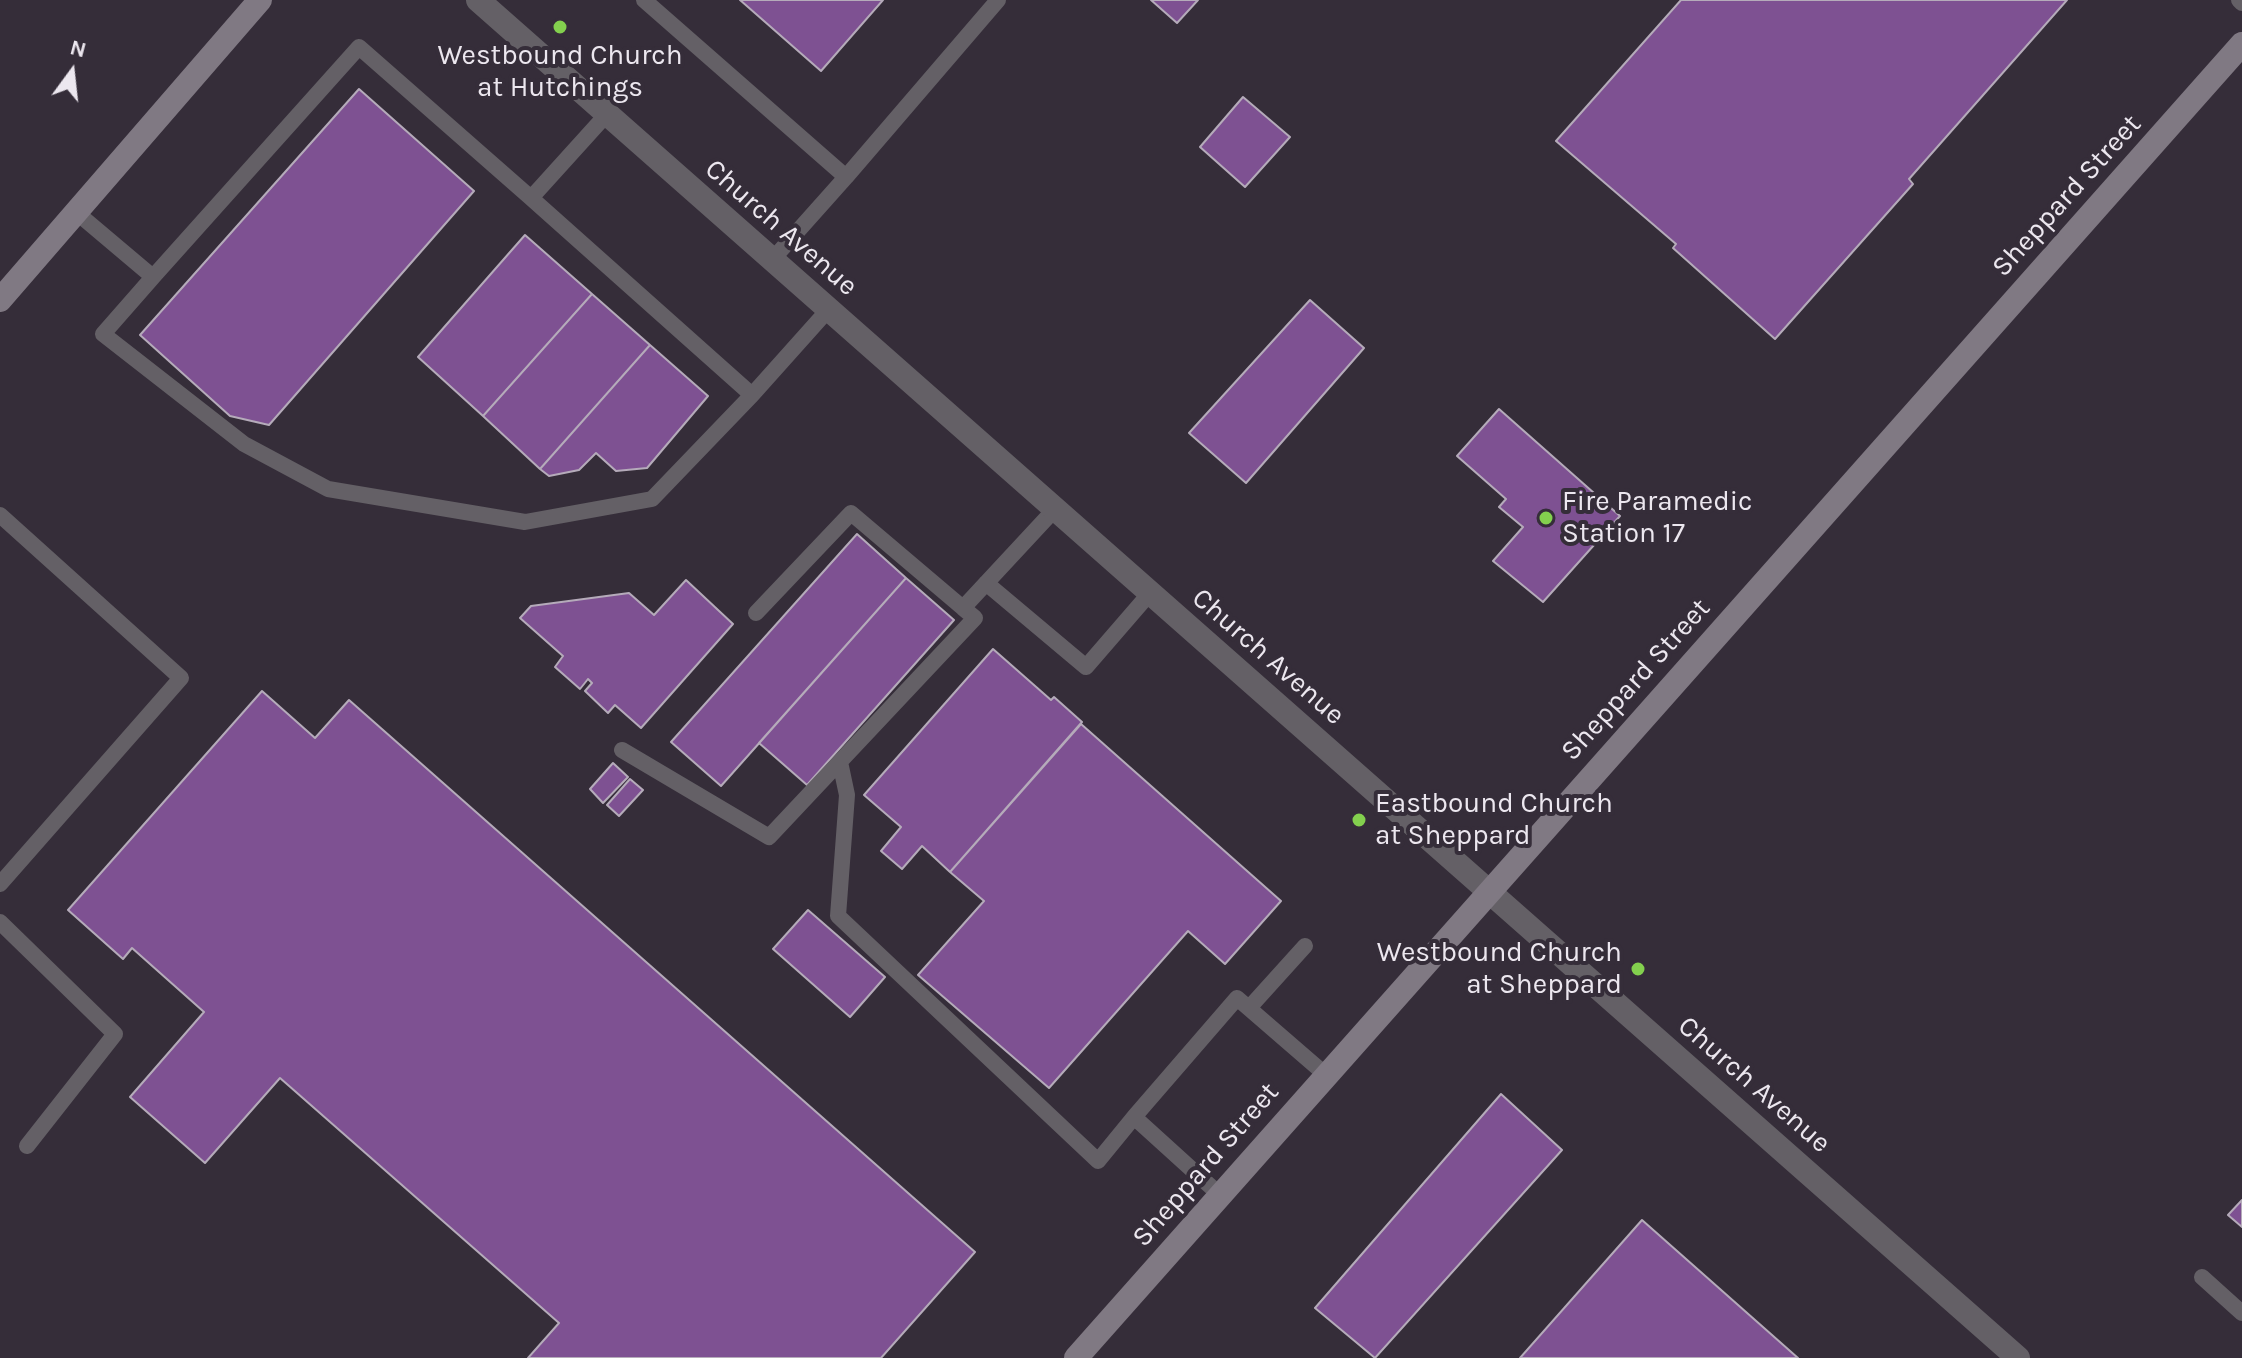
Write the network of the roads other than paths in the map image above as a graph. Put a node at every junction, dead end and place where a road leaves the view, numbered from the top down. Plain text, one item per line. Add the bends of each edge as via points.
1 (260, 0) edge
2 (478, 0) edge
3 (644, 0) edge
4 (998, 0) edge
5 (2242, 44) edge
6 (607, 114) junction
7 (846, 177) junction
8 (531, 198) junction
9 (76, 212) junction
10 (772, 260) junction
11 (153, 277) junction
12 (0, 300) edge
13 (828, 310) junction
14 (752, 395) junction
15 (1055, 509) junction
16 (0, 515) edge
17 (986, 583) junction
18 (1150, 593) junction
19 (963, 608) junction
20 (756, 613) dead end
21 (622, 750) dead end
22 (840, 762) junction
23 (0, 884) edge
24 (1489, 891) junction
25 (0, 922) edge
26 (1305, 946) dead end
27 (1249, 1008) junction
28 (1326, 1075) junction
29 (1134, 1117) junction
30 (27, 1146) dead end
31 (1220, 1195) junction
32 (2202, 1277) dead end
33 (2242, 1313) edge
34 (1076, 1358) edge
35 (2018, 1358) edge

1 - 9 street
2 - 6 street, Church Avenue
3 - 7 lane
4 - 7 lane
5 - 24 street, Sheppard Street
6 - 8 lane
6 - 10 street, Church Avenue
7 - 10 lane
8 - 11 lane via 359,47
8 - 14 lane
9 - 11 lane
9 - 12 street
10 - 13 street, Church Avenue
11 - 14 lane via 103,334 244,444 328,489 525,522 652,499
13 - 14 lane
13 - 15 street, Church Avenue
15 - 17 lane
15 - 18 street, Church Avenue
16 - 23 lane via 181,678
17 - 18 lane via 1086,667
17 - 19 lane
18 - 24 street, Church Avenue
19 - 20 lane via 851,513
19 - 22 lane via 975,618
21 - 22 lane via 769,837
22 - 29 lane via 847,795 838,916 1098,1161
24 - 28 street, Sheppard Street
24 - 35 street, Church Avenue
25 - 30 lane via 115,1034
26 - 27 lane
27 - 28 lane
27 - 29 lane via 1237,998
28 - 31 street, Sheppard Street
29 - 31 lane
31 - 34 street, Sheppard Street
32 - 33 lane

